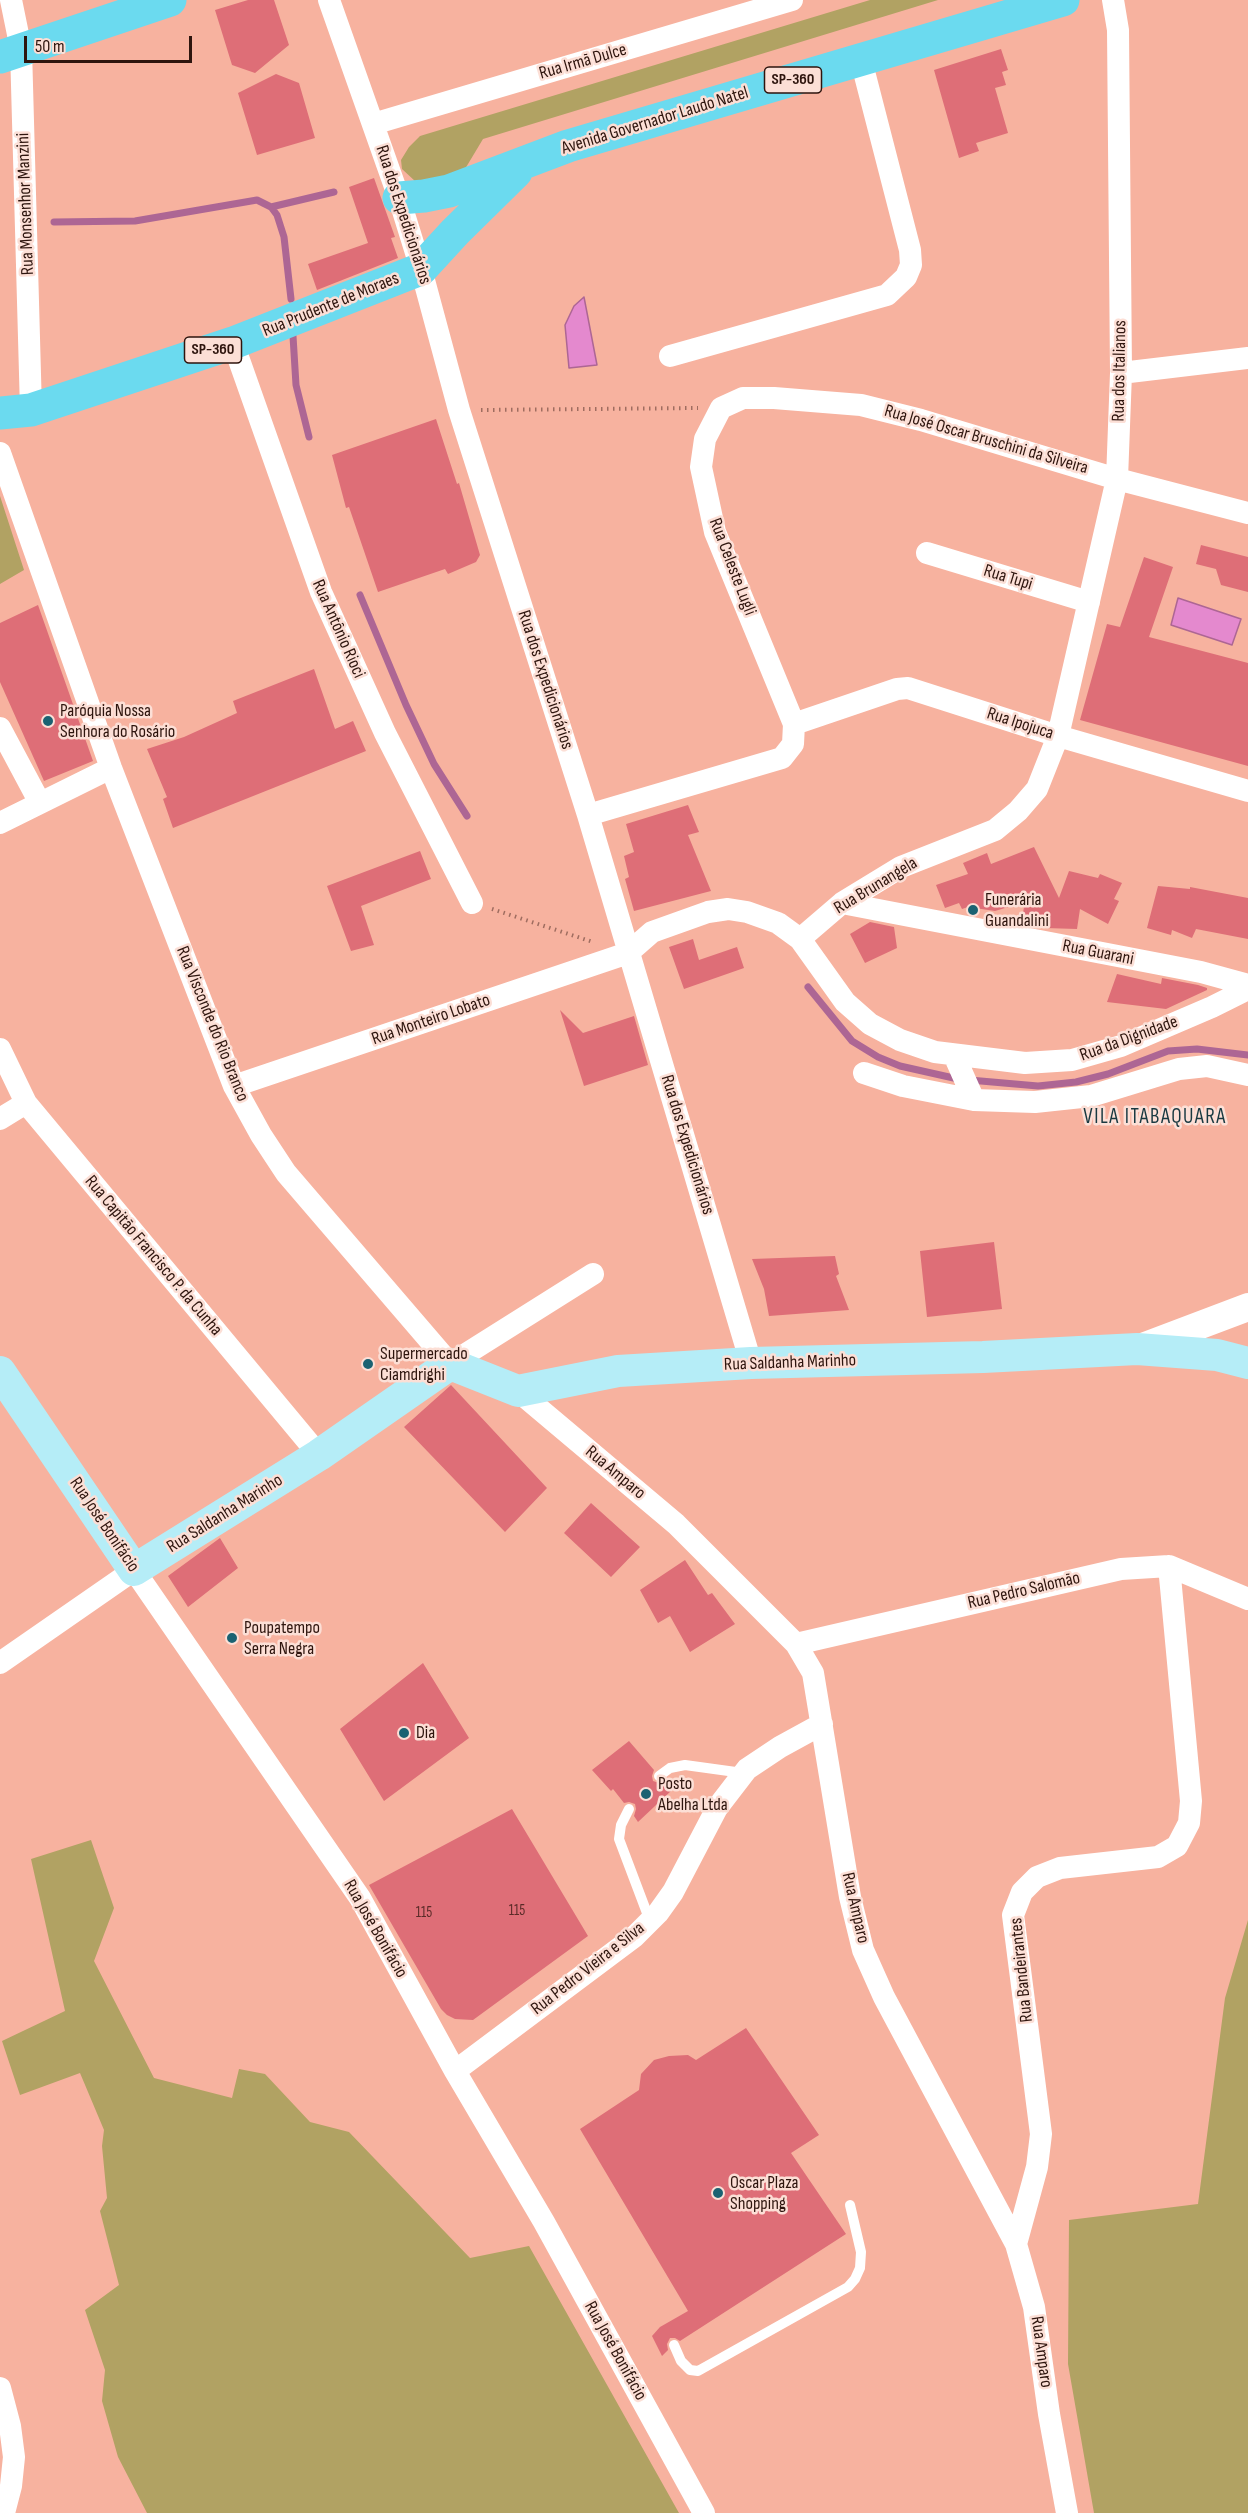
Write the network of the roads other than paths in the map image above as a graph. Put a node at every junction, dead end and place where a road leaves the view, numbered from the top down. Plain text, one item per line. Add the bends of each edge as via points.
1 (11, 0) edge
2 (171, 0) edge
3 (329, 0) edge
4 (792, 0) edge
5 (1063, 0) edge
6 (1113, 0) edge
7 (11, 53) edge
8 (861, 60) junction
9 (373, 124) junction
10 (524, 164) junction
11 (399, 198) junction
12 (421, 269) junction
13 (233, 343) junction
14 (670, 356) dead end
15 (1248, 358) edge
16 (1121, 373) junction
17 (721, 408) joint
18 (16, 412) edge
19 (0, 453) edge
20 (1118, 479) junction
21 (1248, 513) edge
22 (927, 553) dead end
23 (1089, 602) junction
24 (794, 724) junction
25 (0, 728) edge
26 (1058, 736) junction
27 (111, 768) junction
28 (1248, 791) edge
29 (40, 803) junction
30 (588, 815) junction
31 (0, 823) edge
32 (472, 903) road end
33 (842, 903) junction
34 (800, 939) junction
35 (628, 953) junction
36 (1248, 985) edge
37 (1248, 989) edge
38 (0, 1049) edge
39 (956, 1060) junction
40 (864, 1072) dead end
41 (1248, 1076) edge
42 (234, 1086) junction
43 (973, 1097) junction
44 (26, 1103) junction
45 (0, 1119) edge
46 (593, 1274) dead end
47 (1248, 1307) edge
48 (1137, 1349) junction
49 (751, 1363) junction
50 (1248, 1363) edge
51 (450, 1364) junction
52 (0, 1372) edge
53 (518, 1391) junction
54 (319, 1455) junction
55 (1168, 1566) junction
56 (135, 1570) junction
57 (1248, 1599) edge
58 (796, 1644) junction
59 (0, 1663) edge
60 (822, 1724) junction
61 (743, 1774) junction
62 (660, 1776) dead end
63 (628, 1809) dead end
64 (650, 1921) junction
65 (455, 2071) junction
66 (849, 2205) dead end
67 (1016, 2244) junction
68 (674, 2345) dead end
69 (0, 2388) edge
70 (4, 2513) edge
71 (704, 2513) edge
72 (1067, 2513) edge

1 - 7 street, Rua Monsenhor Manzini
2 - 7 main road
3 - 9 street, Rua dos Expedicionários
4 - 9 street, Rua Irmã Dulce
5 - 8 main road, Avenida Governador Laudo Natel / SP-360
6 - 16 street, Rua dos Italianos via 1119,30
7 - 18 street, Rua Monsenhor Manzini
8 - 10 main road, Avenida Governador Laudo Natel / SP-360 via 568,146
8 - 14 street via 910,249 911,265 906,277 887,295
9 - 11 street, Rua dos Expedicionários
10 - 11 main road, Avenida Governador Laudo Natel via 449,191
10 - 12 main road, Avenida Governador Laudo Natel / SP-360
11 - 12 street, Rua dos Expedicionários
12 - 13 main road, Rua Prudente de Moraes / SP-360
12 - 30 street, Rua dos Expedicionários via 459,410
13 - 18 main road, Rua Prudente de Moraes / SP-360
13 - 32 street, Rua Antônio Rioci via 321,592 385,733
15 - 16 street
16 - 20 street, Rua dos Italianos
17 - 20 street, Rua José Oscar Bruschini da Silveira via 742,398 861,405
17 - 24 street, Rua Celeste Lugli via 705,438 700,467 715,532
19 - 27 street, Rua Visconde do Rio Branco
20 - 21 street, Rua José Oscar Bruschini da Silveira
20 - 23 street, Rua dos Italianos
22 - 23 street, Rua Tupi
23 - 26 street, Rua dos Italianos
24 - 26 street, Rua Ipojuca via 908,688
24 - 30 street via 793,744 782,758
25 - 29 street
26 - 28 street, Rua Ipojuca
26 - 33 street, Rua Brunangela via 1037,789 994,830 901,867
27 - 29 street
27 - 42 street, Rua Visconde do Rio Branco
29 - 31 street
30 - 35 street, Rua dos Expedicionários
33 - 34 street, Rua Brunangela
33 - 36 street, Rua Guarani via 1201,972
34 - 35 street via 778,923 728,909 652,932
34 - 39 street, Rua da Dignidade via 845,1002 870,1024 900,1040
35 - 42 street, Rua Monteiro Lobato
35 - 49 street, Rua dos Expedicionários
37 - 39 street, Rua da Dignidade via 1121,1046 1072,1060
38 - 44 street, Rua Capitão Francisco P. da Cunha
39 - 43 street
40 - 43 street via 903,1086
41 - 43 street via 1207,1066 1179,1069 1090,1096 1035,1102
42 - 51 street, Rua Visconde do Rio Branco via 286,1173
44 - 45 street
44 - 54 street, Rua Capitão Francisco P. da Cunha
46 - 51 street, Rua Saldanha Marinho
47 - 48 street
48 - 49 main road, Rua Saldanha Marinho
48 - 50 main road, Rua Saldanha Marinho via 1217,1355
49 - 53 main road, Rua Saldanha Marinho via 618,1371
51 - 53 main road
51 - 54 main road, Rua Saldanha Marinho
52 - 56 main road, Rua José Bonifácio
53 - 58 street, Rua Amparo via 676,1524
54 - 56 main road, Rua Saldanha Marinho
55 - 57 street, Rua Pedro Salomão
55 - 58 street, Rua Pedro Salomão via 1121,1569
55 - 67 street, Rua Bandeirantes via 1191,1801 1189,1823 1177,1846 1158,1857 1060,1868 1037,1877 1022,1892 1013,1915 1041,2134 1037,2167
56 - 59 street, Rua Saldanha Marinho
56 - 65 street, Rua José Bonifácio via 360,1898
58 - 60 street, Rua Amparo via 813,1673
60 - 61 street, Rua Pedro Vieira e Silva via 780,1747
60 - 67 street, Rua Amparo via 850,1897 863,1950 884,1997
61 - 62 lane via 685,1765 670,1768
61 - 64 street, Rua Pedro Vieira e Silva via 717,1808 673,1892
63 - 64 lane via 619,1839
64 - 65 street, Rua Pedro Vieira e Silva
65 - 71 street, Rua José Bonifácio via 544,2222
66 - 68 lane via 861,2252 860,2268 848,2287 698,2371 690,2370 681,2361
67 - 72 street, Rua Amparo via 1034,2307
69 - 70 street via 14,2457

